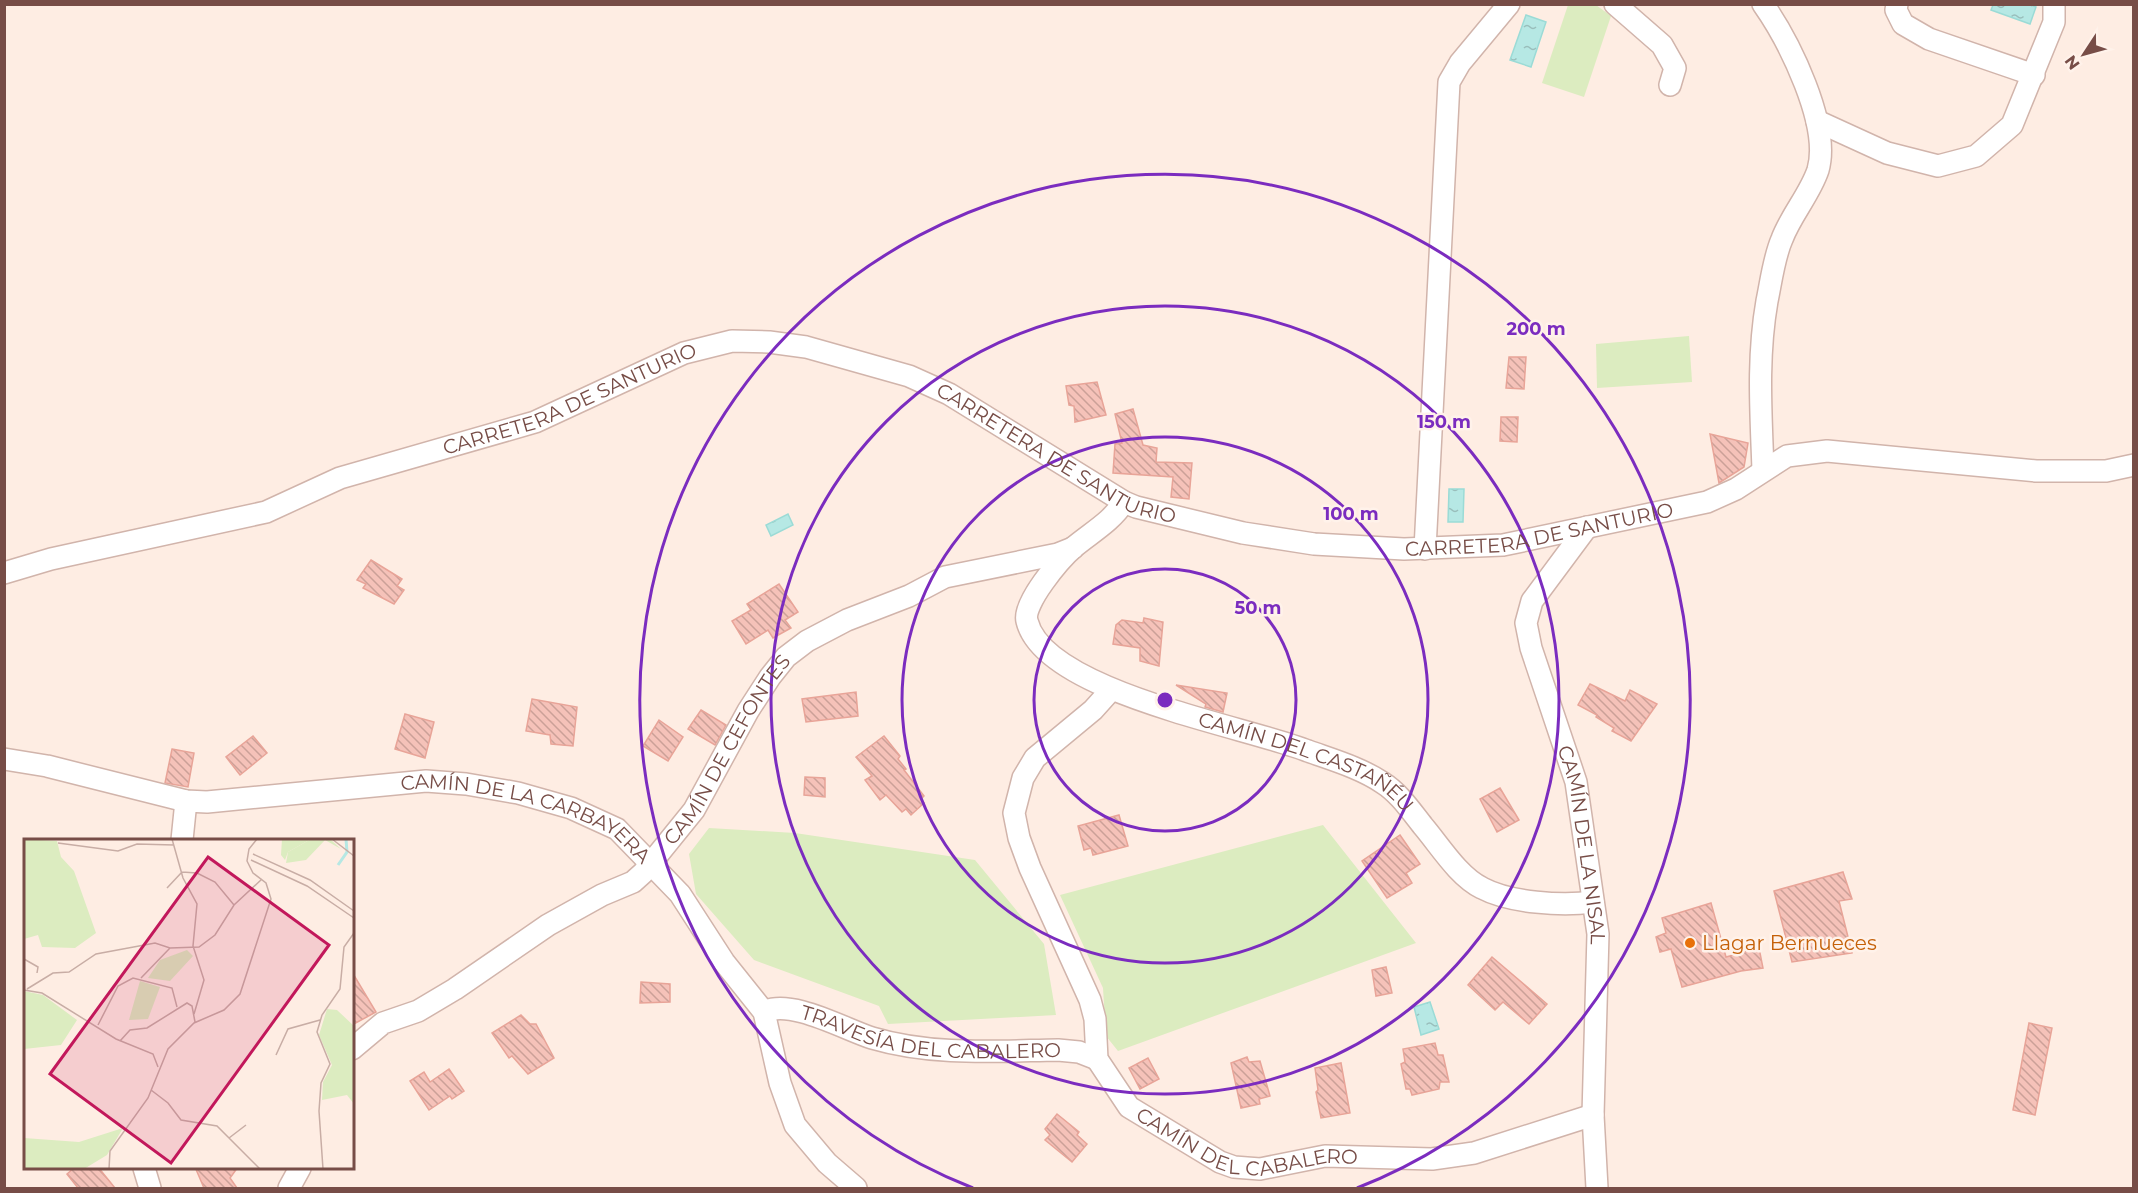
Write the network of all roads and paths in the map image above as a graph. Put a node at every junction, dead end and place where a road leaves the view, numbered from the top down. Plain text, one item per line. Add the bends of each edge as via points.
1 (1509, 4) edge
2 (1615, 4) edge
3 (1763, 4) edge
4 (1897, 4) edge
5 (2054, 4) edge
6 (2034, 75) junction
7 (1670, 85) dead end
8 (1817, 121) junction
9 (2133, 465) edge
10 (1763, 470) junction
11 (1124, 502) junction
12 (1587, 527) junction
13 (1073, 548) junction
14 (1425, 549) junction
15 (4, 573) edge
16 (1111, 690) junction
17 (4, 759) edge
18 (186, 801) junction
19 (182, 839) edge
20 (651, 863) junction
21 (1593, 902) junction
22 (764, 1012) junction
23 (354, 1047) edge
24 (1097, 1059) junction
25 (1593, 1115) junction
26 (145, 1169) edge
27 (299, 1169) edge
28 (150, 1188) edge
29 (289, 1188) edge
30 (856, 1188) edge
31 (1597, 1188) edge

1 - 14 street via 1449,82
2 - 7 street via 1662,45 1675,68
3 - 8 street via 1782,31
4 - 6 street via 1903,24 1929,39
5 - 6 street via 2054,22
6 - 8 street via 2012,125 1976,156 1938,166 1887,153
8 - 10 street via 1821,135 1818,170 1781,240 1767,302 1760,360
9 - 10 street, CARRETERA DE SANTURIO via 2106,471 2036,471 1827,451 1787,456
10 - 12 street, CARRETERA DE SANTURIO via 1736,489 1707,502
11 - 13 street, CAMÍN DEL CASTAÑÉU via 1114,516
11 - 14 street, CARRETERA DE SANTURIO via 1243,533 1314,544
11 - 15 street, CARRETERA DE SANTURIO via 949,394 909,376 806,348 732,341 684,353 535,422 340,478 266,512
12 - 14 street, CARRETERA DE SANTURIO via 1503,545
12 - 21 street, CAMÍN DE LA NISAL via 1532,601 1526,623 1576,782
13 - 16 street, CAMÍN DEL CASTAÑÉU via 1031,599 1026,609 1027,621 1033,636 1054,657
13 - 20 street, CAMÍN DE CEFONTES via 945,576 909,596 847,620 786,657 748,711 694,810
16 - 21 street, CAMÍN DEL CASTAÑÉU via 1279,739 1383,783 1481,888 1536,901
16 - 24 street via 1035,758 1023,778 1014,813 1030,868 1090,1000
17 - 18 street, CAMÍN DE LA CARBAYERA
18 - 19 street
18 - 20 street, CAMÍN DE LA CARBAYERA via 426,782 466,784 518,793 599,819 617,829
20 - 22 street, CAMÍN DE LA CARBAYERA via 680,894 724,962
20 - 23 street, CAMÍN DE CEFONTES via 633,882 548,925 418,1011 383,1023
21 - 25 street, CAMÍN DE LA NISAL via 1598,934
22 - 24 street, TRAVESÍA DEL CABALERO via 771,1008 802,1012 873,1038 927,1050 1059,1050
22 - 30 street, CAMÍN DE LA CARBAYERA via 780,1083 795,1125 827,1163
24 - 25 street, CAMÍN DEL CABALERO via 1129,1107 1220,1162 1249,1169 1325,1156 1432,1160 1474,1153
25 - 31 street, CAMÍN DE LA NISAL
26 - 28 street
27 - 29 street

